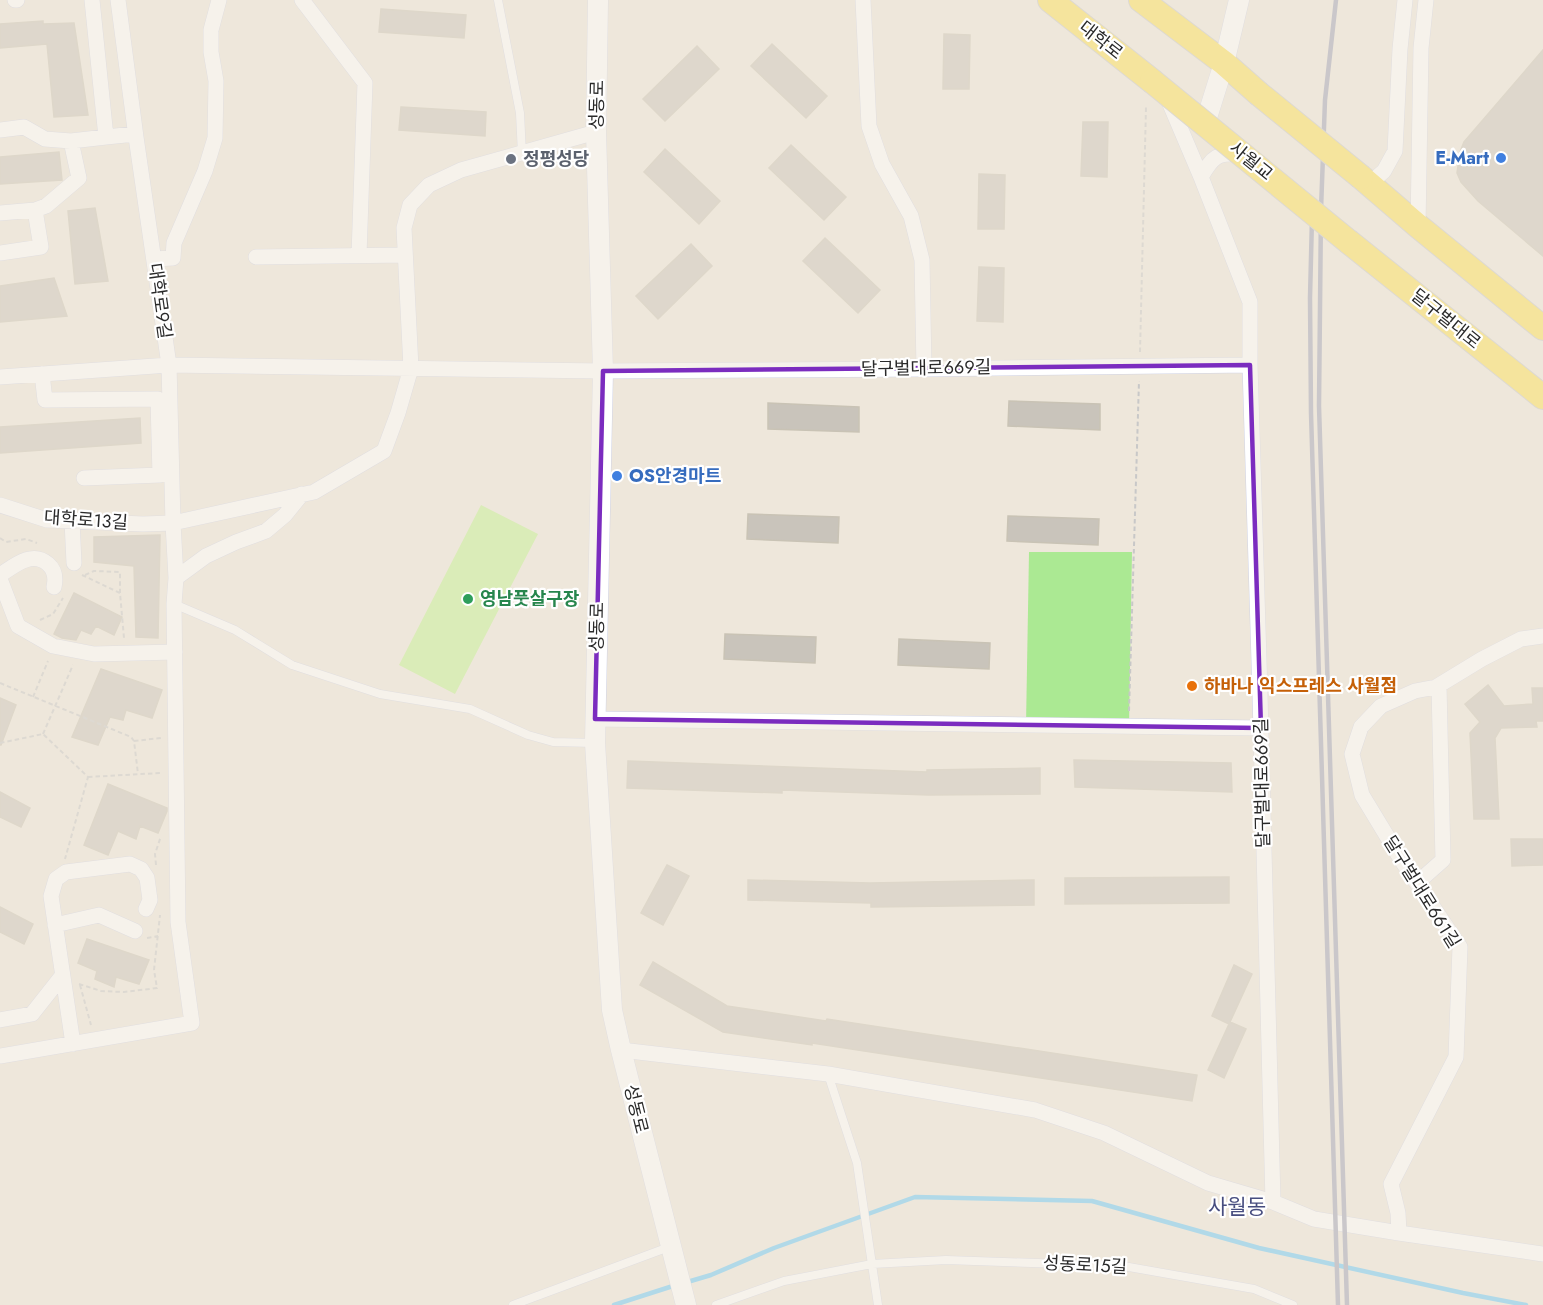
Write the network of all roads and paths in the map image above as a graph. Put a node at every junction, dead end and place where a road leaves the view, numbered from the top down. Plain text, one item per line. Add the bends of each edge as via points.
1 (92, 0) edge
2 (118, 0) edge
3 (219, 0) edge
4 (302, 0) edge
5 (498, 0) edge
6 (598, 0) edge
7 (863, 0) edge
8 (1050, 0) edge
9 (1141, 0) edge
10 (1239, 0) edge
11 (1405, 0) edge
12 (1426, 0) edge
13 (1224, 63) junction
14 (1159, 86) junction
15 (1146, 107) dead end
16 (1204, 123) junction
17 (0, 130) edge
18 (596, 132) junction
19 (135, 134) junction
20 (106, 137) junction
21 (71, 141) junction
22 (522, 154) junction
23 (1242, 154) junction
24 (1201, 177) junction
25 (1365, 180) junction
26 (35, 210) junction
27 (0, 213) edge
28 (1418, 226) junction
29 (1349, 242) joint
30 (0, 253) edge
31 (359, 255) junction
32 (405, 255) junction
33 (256, 257) dead end
34 (154, 259) junction
35 (1543, 328) edge
36 (169, 364) junction
37 (1140, 365) junction
38 (1250, 365) junction
39 (411, 368) junction
40 (924, 369) junction
41 (603, 371) junction
42 (42, 374) junction
43 (0, 377) edge
44 (1543, 397) edge
45 (84, 477) dead end
46 (302, 494) junction
47 (0, 505) edge
48 (72, 521) junction
49 (173, 523) junction
50 (74, 567) joint
51 (84, 576) junction
52 (0, 577) edge
53 (176, 578) junction
54 (54, 587) dead end
55 (120, 593) junction
56 (174, 604) junction
57 (1543, 636) edge
58 (175, 652) junction
59 (126, 653) junction
60 (53, 660) dead end
61 (74, 664) dead end
62 (0, 683) edge
63 (1439, 686) junction
64 (33, 697) junction
65 (56, 707) junction
66 (595, 719) junction
67 (1129, 726) junction
68 (1261, 728) junction
69 (43, 734) junction
70 (165, 737) dead end
71 (134, 741) junction
72 (0, 743) edge
73 (595, 743) junction
74 (176, 772) junction
75 (138, 774) junction
76 (88, 777) junction
77 (61, 876) junction
78 (1417, 883) junction
79 (146, 909) dead end
80 (55, 925) junction
81 (135, 930) dead end
82 (62, 976) junction
83 (80, 985) junction
84 (157, 988) dead end
85 (0, 1020) edge
86 (95, 1040) junction
87 (73, 1044) junction
88 (621, 1050) junction
89 (0, 1056) edge
90 (828, 1074) junction
91 (1273, 1202) junction
92 (1400, 1233) junction
93 (671, 1249) junction
94 (1543, 1254) edge
95 (873, 1264) junction
96 (513, 1305) edge
97 (686, 1305) edge
98 (716, 1305) edge
99 (878, 1305) edge
100 (1293, 1305) edge

1 - 20 street
2 - 19 street, 대학로9길
3 - 34 street via 211,30 216,81 215,138 174,243 173,258
4 - 31 street via 365,83
5 - 22 lane via 520,113
6 - 18 street, 성동로
7 - 40 street via 869,126 882,164 911,216 922,260
8 - 14 main road, 대학로
9 - 13 main road
10 - 13 street
11 - 25 street via 1395,151 1384,171
12 - 28 street via 1421,48
13 - 16 street
13 - 25 main road, bridge
14 - 16 main road, 사월교, bridge
14 - 24 street, 달구벌대로669길
15 - 37 path
16 - 23 main road, 사월교, bridge
17 - 21 street via 24,127 45,139
18 - 22 street, 대학로13길
18 - 41 street, 성동로
19 - 20 street
19 - 34 street, 대학로9길
20 - 21 street
21 - 26 street via 79,178 46,206
22 - 32 street, 대학로13길 via 461,170 429,185 410,205 404,228
23 - 24 street via 1216,156
23 - 29 main road, 사월교, bridge
24 - 38 street, 달구벌대로669길 via 1250,302
25 - 28 main road
26 - 27 street
26 - 30 street via 41,247
28 - 35 main road
29 - 44 main road, 달구벌대로
31 - 32 street
31 - 33 street
32 - 39 street, 대학로13길
34 - 36 street, 대학로9길
36 - 39 street, 달구벌대로669길
36 - 42 street, 달구벌대로669길
36 - 49 street, 대학로9길
37 - 38 street, 달구벌대로669길
37 - 40 street, 달구벌대로669길
37 - 67 path
38 - 68 street, 달구벌대로669길
39 - 41 street, 달구벌대로669길
39 - 46 street, 대학로13길 via 384,451 314,492
40 - 41 street, 달구벌대로669길
41 - 66 street, 성동로
42 - 43 street, 달구벌대로669길
42 - 45 street via 45,400 158,399 159,475
46 - 49 street, 대학로13길
46 - 53 street via 266,531 206,556
47 - 48 street, 대학로13길 via 47,520
48 - 49 street, 대학로13길
48 - 50 street
49 - 53 street, 대학로9길
50 - 51 path
51 - 55 path
51 - 55 path via 94,571 120,572
52 - 54 street via 33,557 52,568
52 - 59 street via 18,626 53,646 94,654
53 - 56 street, 대학로9길
55 - 59 path
56 - 58 street, 대학로9길
56 - 73 lane via 235,630 291,665 380,694 470,709 553,742
57 - 63 street, 달구벌대로661길 via 1521,639
58 - 59 street
58 - 74 street, 대학로9길
60 - 64 path via 50,658
61 - 65 path
62 - 64 path
63 - 78 street via 1443,860
63 - 78 street, 달구벌대로661길 via 1381,706 1361,727 1352,754 1362,795
64 - 65 path
65 - 69 path
65 - 71 path via 131,736
66 - 67 street
66 - 73 street, 성동로
67 - 68 street
68 - 91 street, 달구벌대로669길
69 - 72 path
69 - 76 path
70 - 71 path
71 - 75 path
73 - 88 street, 성동로 via 612,1010
74 - 75 path
74 - 86 street, 대학로9길 via 178,922 192,1023
75 - 76 path
76 - 77 path
77 - 79 street via 66,872 130,864 141,869 147,878 150,900
77 - 80 street via 56,879 51,896
78 - 92 street, 달구벌대로661길 via 1460,947 1456,1057 1391,1184
80 - 81 street via 99,915
80 - 82 street
82 - 83 path
82 - 85 street via 32,1014
82 - 87 street
83 - 84 path via 124,992
83 - 86 path
86 - 87 street
87 - 89 street
88 - 90 street
88 - 93 street, 성동로
90 - 91 street via 1035,1110 1104,1133 1208,1183
90 - 95 lane via 856,1163
91 - 92 street via 1314,1219
92 - 94 street
93 - 96 lane
93 - 97 street, 성동로
95 - 98 lane, 성동로15길 via 784,1281
95 - 99 lane
95 - 100 lane, 성동로15길 via 946,1260 1123,1266 1254,1289

